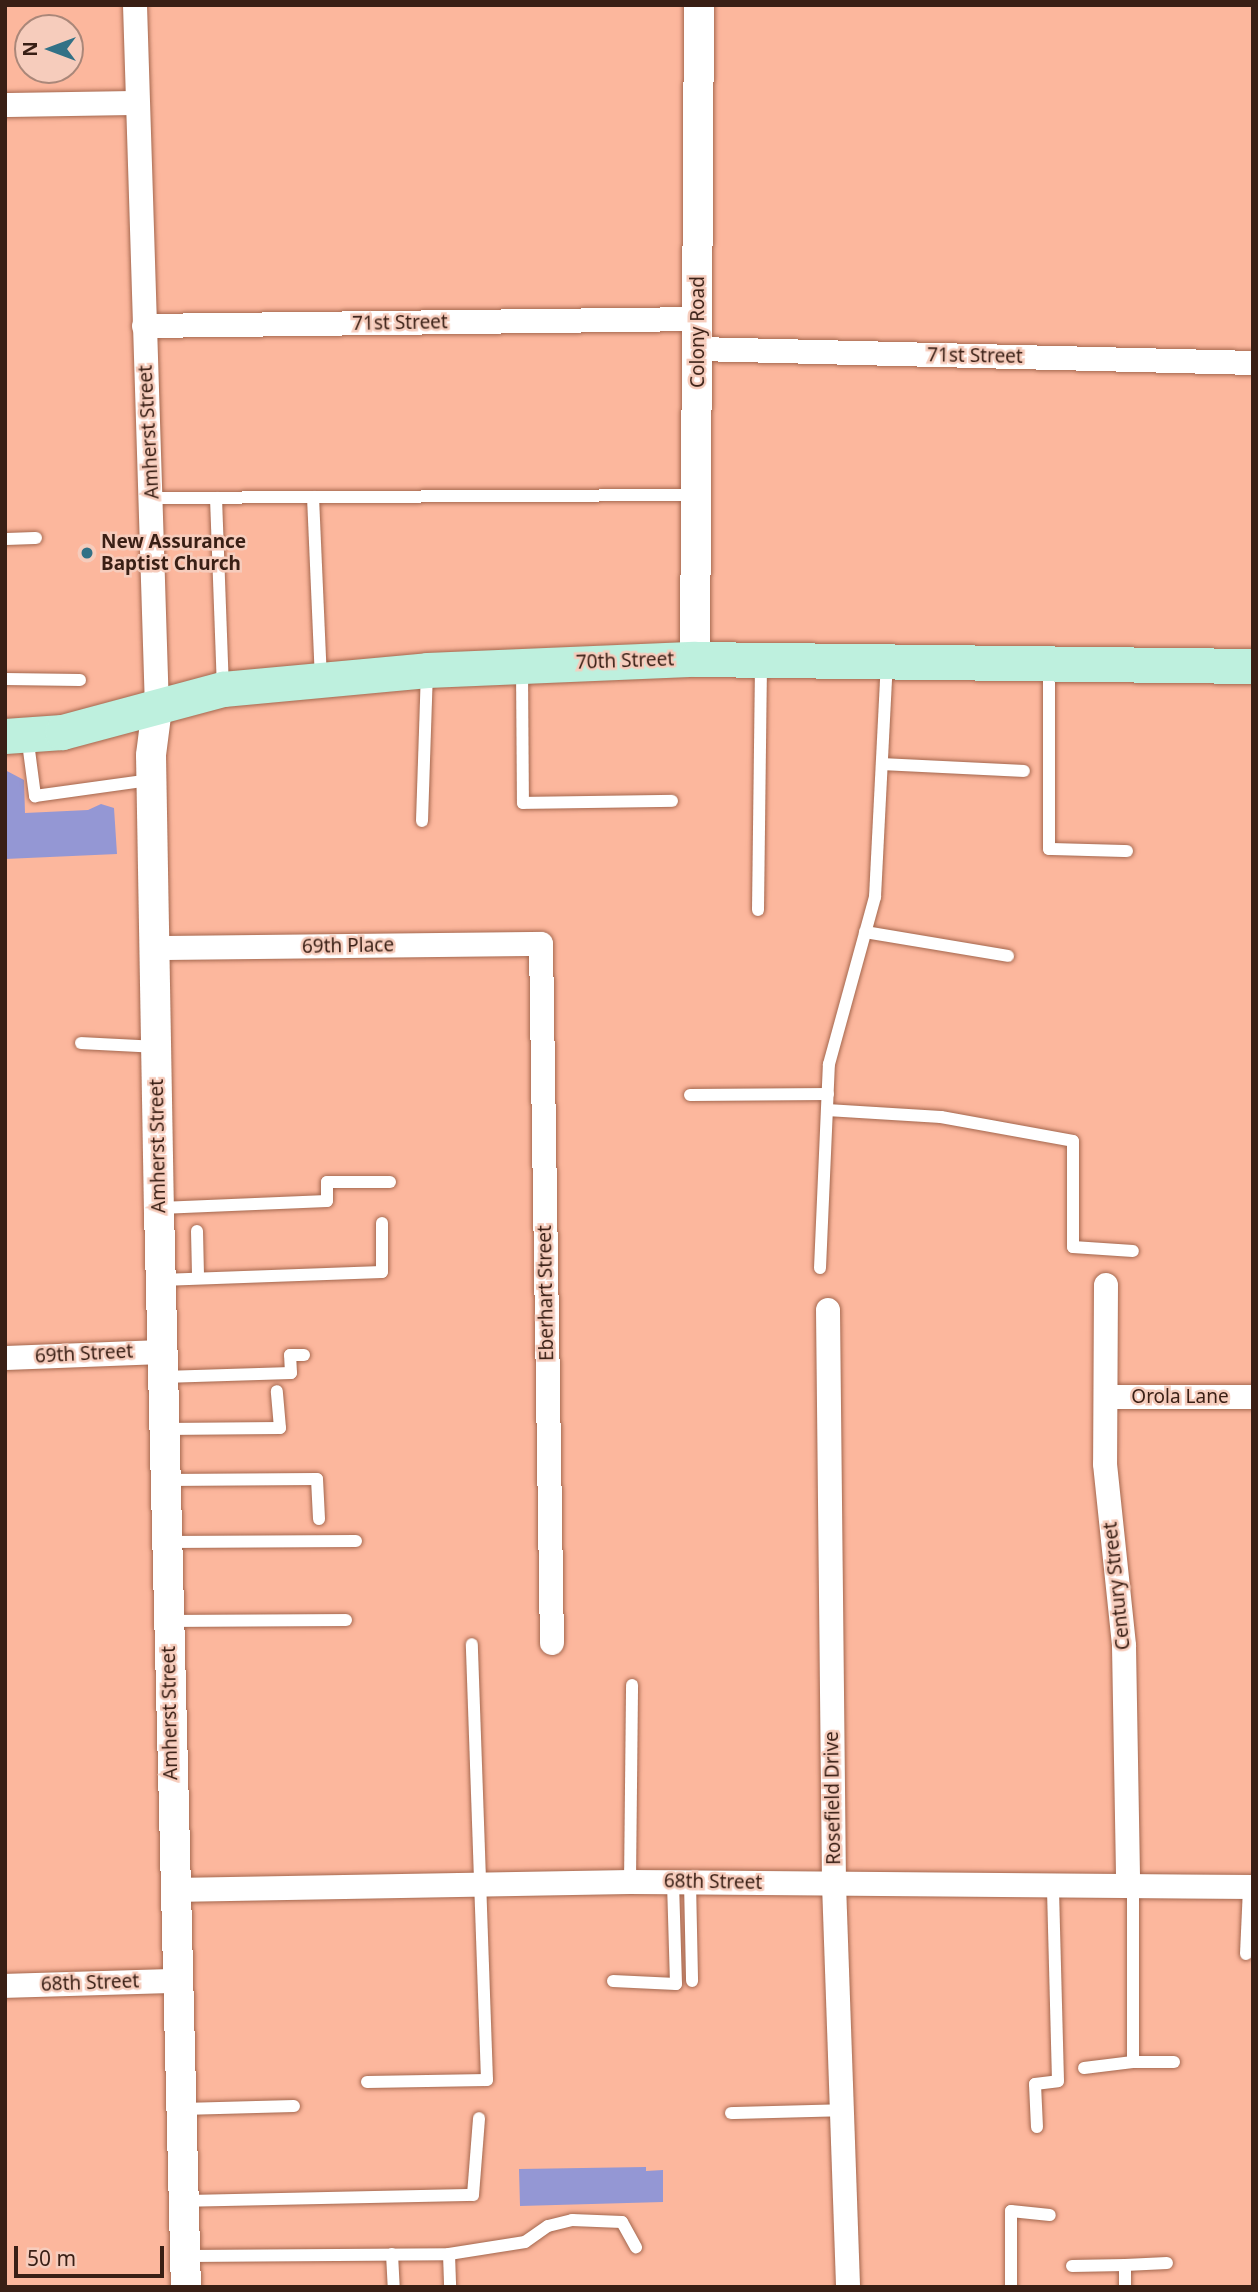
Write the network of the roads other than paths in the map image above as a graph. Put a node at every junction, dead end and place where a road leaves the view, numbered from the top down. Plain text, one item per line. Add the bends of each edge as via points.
1 (135, 5) edge
2 (699, 5) edge
3 (137, 103) junction
4 (5, 105) edge
5 (698, 319) junction
6 (144, 326) junction
7 (698, 349) junction
8 (1253, 363) edge
9 (698, 495) junction
10 (313, 497) junction
11 (153, 498) junction
12 (216, 498) junction
13 (36, 538) dead end
14 (5, 539) edge
15 (695, 659) junction
16 (761, 659) junction
17 (887, 660) junction
18 (1049, 663) junction
19 (522, 665) junction
20 (1253, 666) edge
21 (427, 670) junction
22 (321, 678) junction
23 (5, 679) edge
24 (80, 680) dead end
25 (223, 688) junction
26 (157, 708) junction
27 (16, 736) edge
28 (882, 764) junction
29 (1024, 771) dead end
30 (152, 780) junction
31 (671, 802) dead end
32 (422, 821) dead end
33 (1127, 851) dead end
34 (758, 910) dead end
35 (865, 932) junction
36 (541, 944) joint
37 (155, 948) junction
38 (1008, 956) dead end
39 (80, 1044) dead end
40 (157, 1047) junction
41 (828, 1094) junction
42 (690, 1095) dead end
43 (827, 1110) junction
44 (390, 1182) dead end
45 (159, 1209) junction
46 (382, 1223) dead end
47 (197, 1231) dead end
48 (1133, 1251) dead end
49 (820, 1268) dead end
50 (198, 1276) junction
51 (161, 1280) junction
52 (1106, 1285) dead end
53 (828, 1310) dead end
54 (304, 1354) dead end
55 (5, 1358) edge
56 (163, 1365) junction
57 (277, 1391) dead end
58 (1106, 1397) junction
59 (1253, 1397) edge
60 (164, 1429) junction
61 (165, 1480) junction
62 (319, 1519) dead end
63 (356, 1541) dead end
64 (166, 1542) junction
65 (346, 1619) dead end
66 (168, 1621) junction
67 (552, 1643) dead end
68 (472, 1644) dead end
69 (632, 1685) dead end
70 (480, 1882) junction
71 (630, 1882) junction
72 (681, 1882) junction
73 (834, 1884) junction
74 (1130, 1886) junction
75 (1054, 1887) junction
76 (1251, 1887) edge
77 (173, 1890) junction
78 (1246, 1954) dead end
79 (176, 1981) junction
80 (612, 1981) dead end
81 (692, 1981) dead end
82 (5, 1986) edge
83 (1133, 2062) junction
84 (1174, 2062) dead end
85 (1084, 2068) dead end
86 (367, 2082) dead end
87 (294, 2106) dead end
88 (178, 2109) junction
89 (844, 2110) junction
90 (730, 2113) dead end
91 (479, 2118) dead end
92 (1037, 2126) dead end
93 (182, 2201) junction
94 (1050, 2215) dead end
95 (636, 2247) dead end
96 (449, 2254) junction
97 (392, 2255) junction
98 (185, 2256) junction
99 (1167, 2263) dead end
100 (1072, 2266) dead end
101 (1125, 2266) junction
102 (186, 2287) edge
103 (394, 2287) edge
104 (450, 2287) edge
105 (848, 2287) edge
106 (1011, 2287) edge
107 (1125, 2287) edge

1 - 3 street, Amherst Street
2 - 5 street, Colony Road
3 - 4 street
3 - 6 street, Amherst Street
5 - 6 street, 71st Street
5 - 7 street, Colony Road
6 - 11 street, Amherst Street
7 - 8 street, 71st Street
7 - 9 street, Colony Road
9 - 10 lane
9 - 15 street, Colony Road
10 - 12 lane
10 - 22 lane
11 - 12 lane
11 - 26 street, Amherst Street
12 - 25 lane
13 - 14 lane
15 - 16 main road, 70th Street
15 - 19 main road, 70th Street
16 - 17 main road, 70th Street
16 - 34 lane
17 - 18 main road, 70th Street
17 - 28 lane
18 - 20 main road, 70th Street
18 - 33 lane via 1049,849
19 - 21 main road, 70th Street
19 - 31 lane via 523,803
21 - 22 main road, 70th Street
21 - 32 lane
22 - 25 main road, 70th Street
23 - 24 lane
25 - 26 main road, 70th Street
26 - 27 main road, 70th Street via 62,732
26 - 30 street, Amherst Street
27 - 30 lane via 35,796
28 - 29 lane
28 - 35 lane via 875,897
30 - 37 street, Amherst Street
35 - 38 lane
35 - 41 lane via 829,1064
36 - 37 street, 69th Place
36 - 67 street, Eberhart Street
37 - 40 street, Amherst Street
39 - 40 lane
40 - 45 street, Amherst Street
41 - 42 lane
41 - 43 lane
43 - 48 lane via 941,1117 1073,1141 1073,1247
43 - 49 lane
44 - 45 lane via 327,1182 327,1201
45 - 51 street, Amherst Street
46 - 50 lane via 382,1272
47 - 50 lane
50 - 51 lane
51 - 56 street, Amherst Street
52 - 58 street, Century Street
53 - 73 street, Rosefield Drive
54 - 56 lane via 290,1355 291,1373
55 - 56 street, 69th Street
56 - 60 street, Amherst Street
57 - 60 lane via 280,1429
58 - 59 street, Orola Lane
58 - 74 street, Century Street via 1105,1464 1124,1646
60 - 61 street, Amherst Street
61 - 62 lane via 317,1479
61 - 64 street, Amherst Street
63 - 64 lane
64 - 66 street, Amherst Street
65 - 66 lane
66 - 77 street, Amherst Street
68 - 70 lane
69 - 71 lane
70 - 71 street, 68th Street
70 - 77 street, 68th Street
70 - 86 lane via 487,2080
71 - 72 street, 68th Street
72 - 73 street, 68th Street
72 - 80 lane via 676,1984
72 - 81 lane
73 - 75 street, 68th Street
73 - 89 street, Rosefield Drive
74 - 75 street, 68th Street
74 - 76 street, 68th Street
74 - 83 lane
75 - 92 lane via 1058,2081 1035,2084
76 - 78 lane
77 - 79 street, Amherst Street
79 - 82 street, 68th Street
79 - 88 street, Amherst Street
83 - 84 lane
83 - 85 lane
87 - 88 lane
88 - 93 street, Amherst Street
89 - 90 lane
89 - 105 street, Rosefield Drive
91 - 93 lane via 473,2195
93 - 98 street, Amherst Street
94 - 106 lane via 1011,2211
95 - 96 lane via 622,2222 572,2220 548,2226 525,2242
96 - 97 lane
96 - 104 lane
97 - 98 lane
97 - 103 lane
98 - 102 street, Amherst Street
99 - 101 lane
100 - 101 lane
101 - 107 lane

